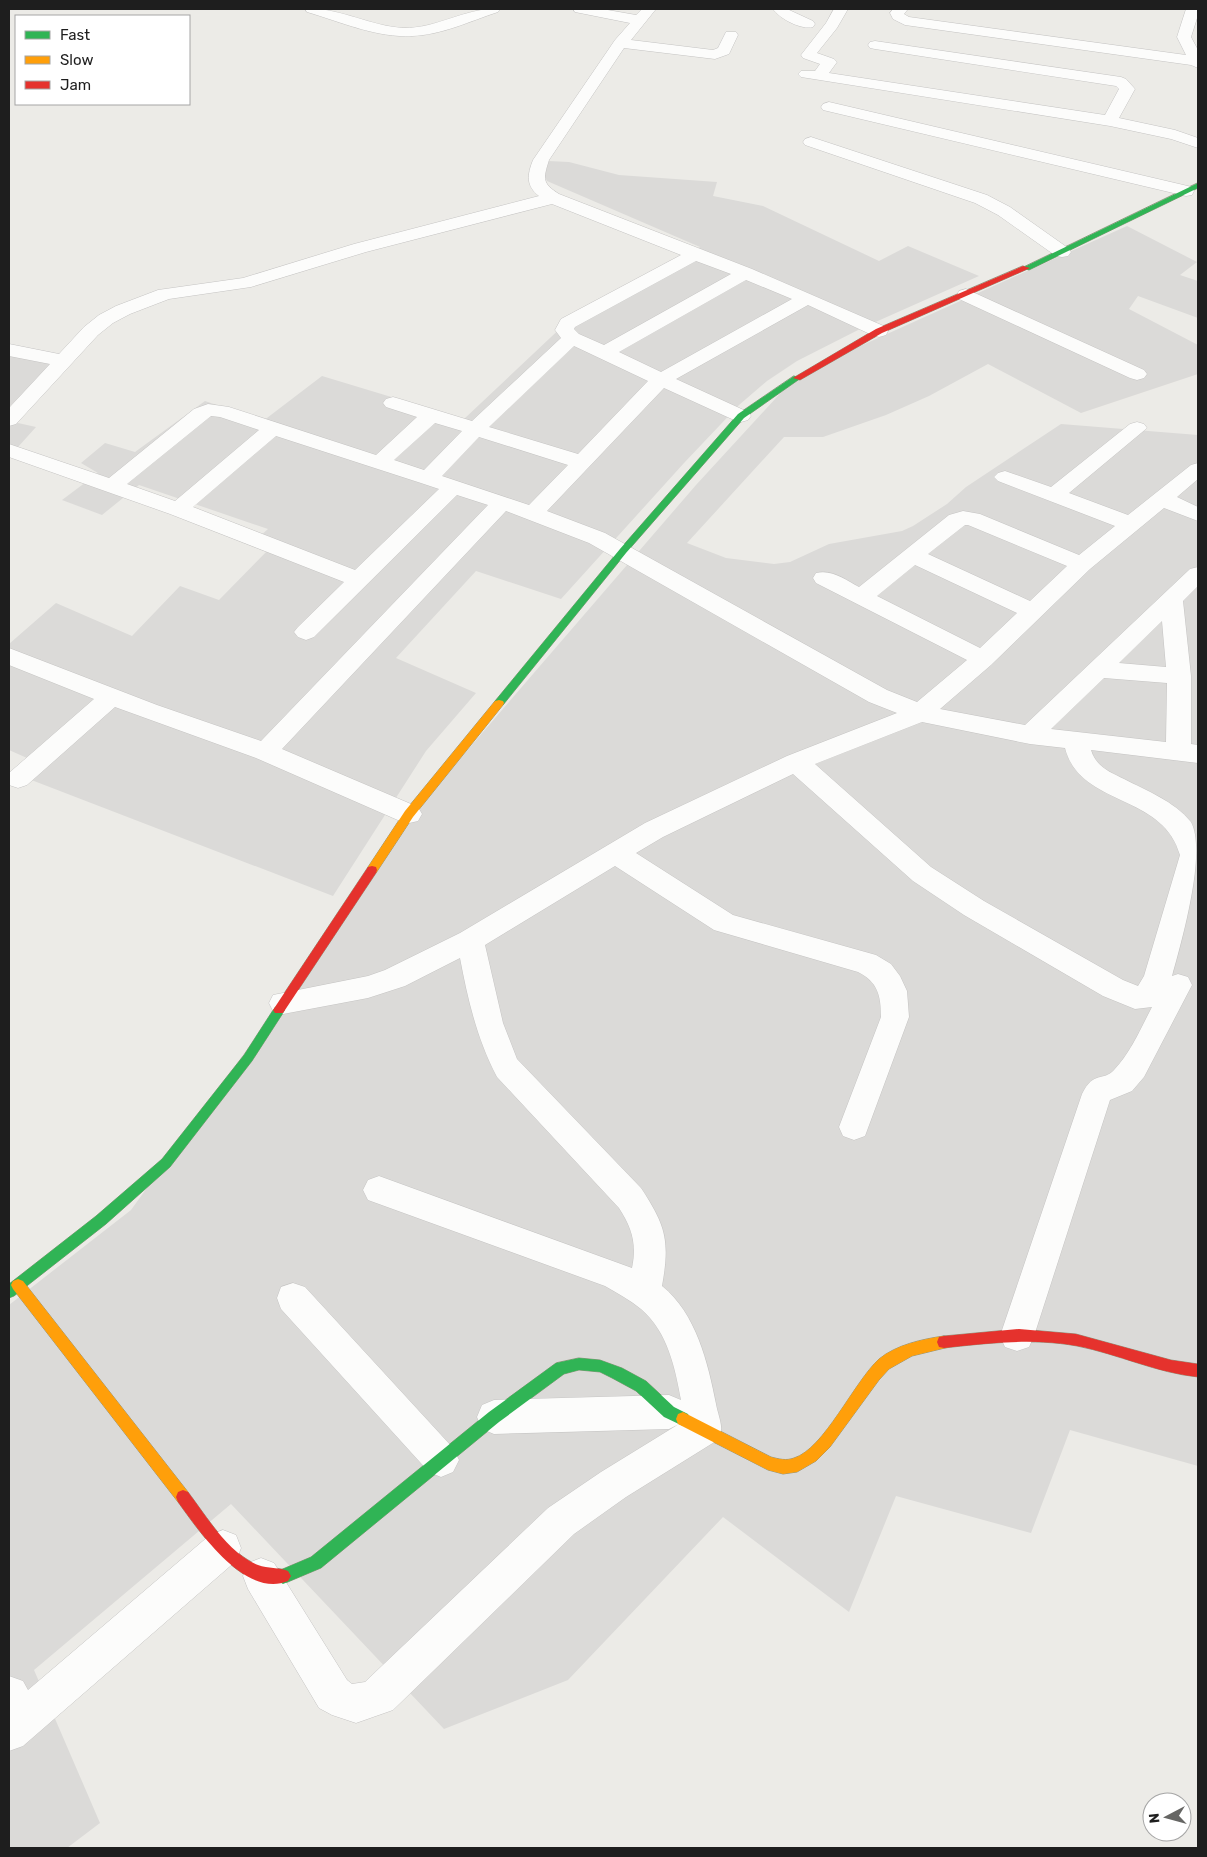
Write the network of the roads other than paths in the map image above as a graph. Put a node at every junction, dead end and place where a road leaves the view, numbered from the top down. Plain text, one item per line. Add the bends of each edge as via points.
1 (312, 9) edge
2 (493, 9) edge
3 (580, 9) edge
4 (780, 9) edge
5 (841, 9) edge
6 (901, 9) edge
7 (1193, 9) edge
8 (335, 12) edge
9 (644, 15) edge
10 (808, 24) dead end
11 (731, 35) dead end
12 (620, 43) junction
13 (875, 45) dead end
14 (1197, 63) edge
15 (829, 107) dead end
16 (1110, 120) junction
17 (811, 142) dead end
18 (1198, 143) edge
19 (1192, 188) edge
20 (554, 198) junction
21 (1062, 252) junction
22 (695, 254) junction
23 (746, 273) junction
24 (966, 295) junction
25 (807, 298) junction
26 (879, 331) junction
27 (572, 338) junction
28 (9, 350) edge
29 (604, 353) junction
30 (65, 361) junction
31 (1137, 374) dead end
32 (660, 380) junction
33 (17, 400) edge
34 (394, 403) dead end
35 (432, 414) junction
36 (741, 416) junction
37 (9, 420) edge
38 (273, 428) junction
39 (476, 428) junction
40 (1137, 428) dead end
41 (9, 450) edge
42 (380, 462) junction
43 (581, 462) junction
44 (1198, 469) edge
45 (1005, 477) dead end
46 (428, 479) junction
47 (112, 486) junction
48 (454, 487) junction
49 (1054, 495) junction
50 (1163, 499) junction
51 (502, 503) junction
52 (178, 509) junction
53 (533, 513) junction
54 (1198, 514) edge
55 (1131, 524) junction
56 (623, 551) junction
57 (913, 556) junction
58 (1082, 564) junction
59 (1198, 574) edge
60 (824, 578) dead end
61 (359, 580) junction
62 (861, 597) junction
63 (1172, 601) junction
64 (1033, 612) junction
65 (306, 632) dead end
66 (11, 658) edge
67 (983, 659) junction
68 (1097, 669) junction
69 (1179, 676) junction
70 (111, 697) junction
71 (920, 713) junction
72 (1030, 736) junction
73 (1076, 742) junction
74 (265, 752) junction
75 (1188, 752) edge
76 (796, 762) junction
77 (18, 779) dead end
78 (409, 814) junction
79 (615, 853) junction
80 (470, 941) junction
81 (1178, 985) edge
82 (283, 1003) junction
83 (854, 1127) dead end
84 (379, 1190) dead end
85 (13, 1288) edge
86 (644, 1292) junction
87 (293, 1298) dead end
88 (1017, 1336) junction
89 (1198, 1371) edge
90 (669, 1412) junction
91 (494, 1417) junction
92 (704, 1429) junction
93 (441, 1460) junction
94 (223, 1548) junction
95 (261, 1576) junction
96 (14, 1715) edge

1 - 8 street
2 - 8 street via 412,32 393,31
3 - 9 street
4 - 10 street
5 - 16 street via 808,55 829,62 812,75
6 - 14 street via 898,16 905,21
7 - 14 street via 1184,37
9 - 12 street
11 - 12 street via 724,51 715,55
12 - 20 street via 541,160 536,183
13 - 16 street via 1121,82 1127,89
15 - 19 street
16 - 18 street
17 - 21 street via 987,201
19 - 21 street
20 - 22 street
20 - 30 street via 360,248 245,283 165,294 106,319
21 - 24 street
22 - 23 street
22 - 27 street via 568,323 564,330
23 - 25 street
23 - 29 street
24 - 26 street
24 - 31 street
25 - 26 street
25 - 32 street
26 - 36 street via 789,383
27 - 29 street
27 - 39 street
28 - 30 street
29 - 32 street
30 - 33 street
32 - 36 street
32 - 43 street
33 - 37 street
34 - 35 street
35 - 39 street
35 - 42 street
36 - 56 street
38 - 42 street
38 - 47 street via 222,411 208,410
38 - 52 street
39 - 43 street
39 - 46 street
40 - 49 street
41 - 47 street
42 - 46 street
43 - 53 street
44 - 50 street
45 - 49 street
46 - 48 street
47 - 52 street
48 - 51 street
48 - 61 street
49 - 55 street
50 - 54 street
50 - 55 street
51 - 53 street
51 - 74 street
52 - 61 street
53 - 56 street
55 - 58 street
56 - 71 street via 878,696
56 - 78 street
57 - 58 street via 963,518
57 - 62 street
57 - 64 street
58 - 64 street
59 - 63 street
60 - 62 street
61 - 65 street
62 - 67 street
63 - 68 street
63 - 69 street
64 - 67 street
66 - 70 street
67 - 71 street
68 - 69 street
68 - 72 street
69 - 75 street
70 - 74 street
70 - 77 street
71 - 72 street
71 - 76 street
72 - 73 street
73 - 75 street
73 - 81 street via 1081,758 1090,770 1164,812 1184,830 1191,842 1194,855
74 - 78 street
76 - 79 street via 684,814
76 - 81 street via 922,874 974,908 1135,998 1147,997
78 - 82 street
79 - 80 street
79 - 83 street via 724,923 866,963 886,976 896,1003 895,1017
80 - 82 street via 377,984
80 - 86 street via 499,1054 508,1068 630,1198 651,1234 652,1255
81 - 88 street via 1134,1068 1122,1082 1102,1088 1097,1094
82 - 85 street via 248,1058 166,1163 101,1220
84 - 86 street via 616,1275
85 - 94 street
86 - 92 street via 663,1308 680,1336 690,1364
87 - 93 street
88 - 89 street via 1075,1339 1170,1368
88 - 92 street via 937,1342 895,1356 879,1369 818,1451 804,1463 789,1467 770,1464
90 - 91 street
90 - 91 street via 641,1386 617,1373 600,1366 579,1364 561,1368
90 - 92 street
91 - 93 street
92 - 95 street via 591,1498 379,1696 361,1704 344,1702 333,1694
93 - 95 street via 316,1563 295,1574 278,1578
94 - 95 street via 239,1564
94 - 96 street

